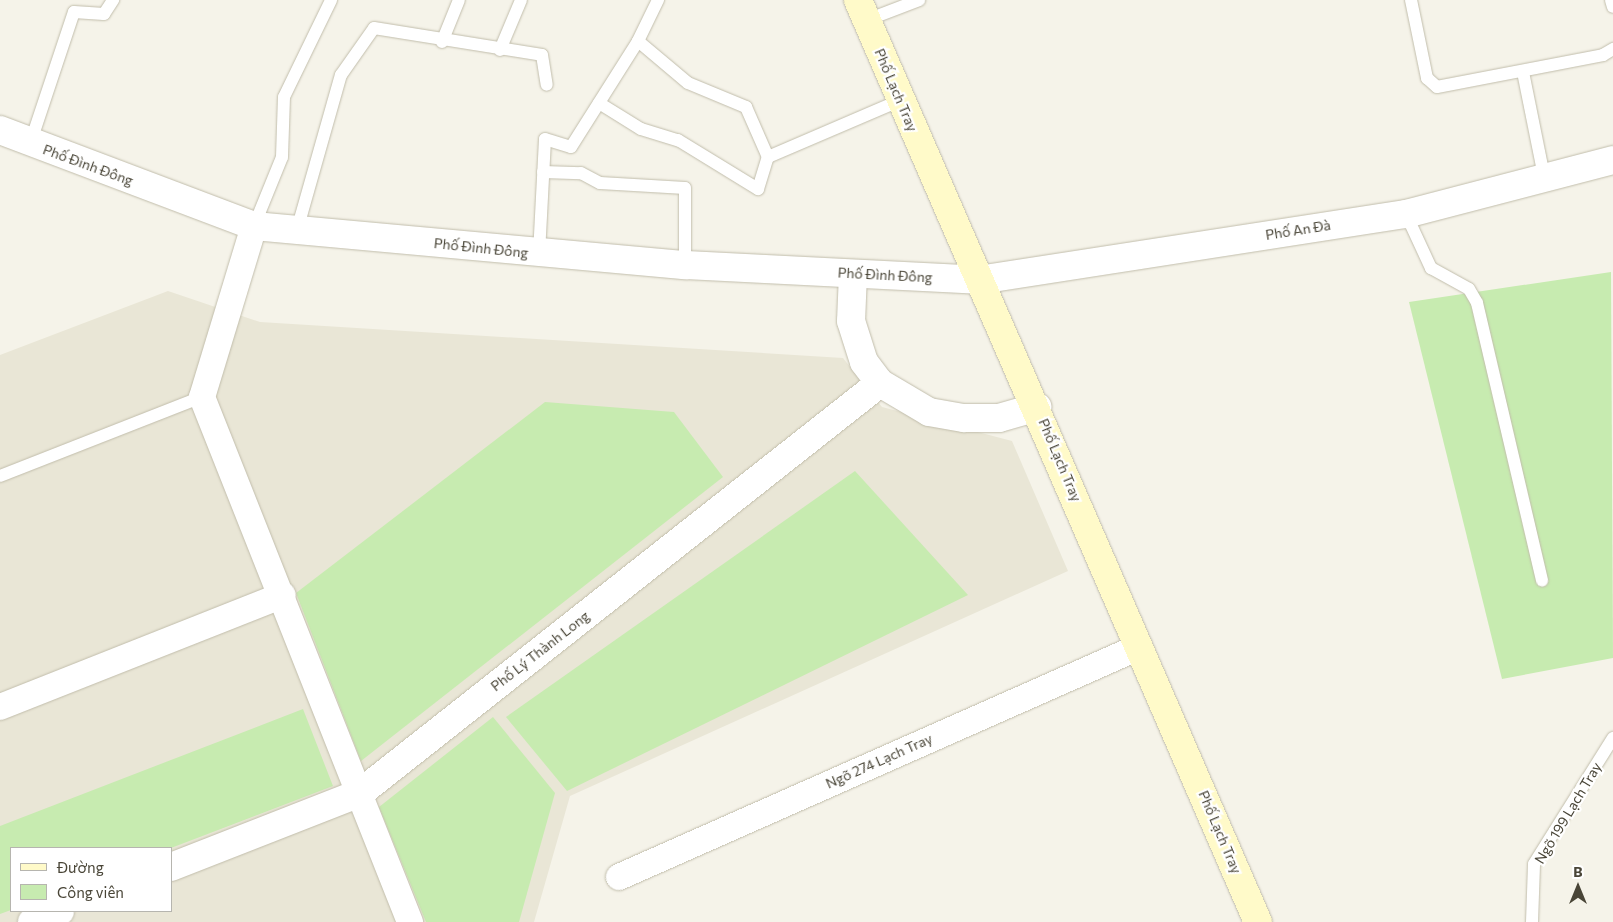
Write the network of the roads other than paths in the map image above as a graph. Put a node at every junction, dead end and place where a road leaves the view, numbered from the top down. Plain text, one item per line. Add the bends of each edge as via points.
1 (113, 0) edge
2 (331, 0) edge
3 (459, 0) edge
4 (521, 0) edge
5 (658, 0) edge
6 (919, 0) edge
7 (1411, 0) edge
8 (1611, 0) edge
9 (1613, 7) edge
10 (862, 10) edge
11 (638, 41) junction
12 (442, 42) junction
13 (1613, 49) edge
14 (500, 50) junction
15 (1523, 72) junction
16 (547, 85) dead end
17 (900, 100) junction
18 (599, 103) junction
19 (0, 130) edge
20 (30, 144) junction
21 (768, 157) junction
22 (1613, 160) edge
23 (543, 172) junction
24 (1544, 176) junction
25 (1406, 214) junction
26 (254, 226) junction
27 (297, 230) junction
28 (539, 254) junction
29 (685, 265) junction
30 (853, 274) junction
31 (980, 280) junction
32 (880, 383) junction
33 (202, 397) junction
34 (1038, 407) junction
35 (0, 476) edge
36 (1542, 582) dead end
37 (282, 595) junction
38 (1139, 647) junction
39 (0, 707) edge
40 (1613, 738) edge
41 (360, 793) junction
42 (172, 867) edge
43 (619, 877) dead end
44 (57, 912) edge
45 (32, 922) edge
46 (410, 922) edge
47 (1258, 922) edge
48 (1532, 922) edge

1 - 20 lane via 104,14 74,12
2 - 26 lane via 284,97 282,157
3 - 12 lane
4 - 14 lane
5 - 11 lane
6 - 10 lane
7 - 15 lane via 1430,83 1446,88
8 - 9 lane
10 - 17 main road, Phố Lạch Tray
11 - 18 lane
11 - 21 lane via 688,83 746,107
12 - 14 lane
12 - 27 lane via 374,28 341,75
13 - 15 lane
14 - 16 lane via 542,55
15 - 24 lane
17 - 21 lane
17 - 31 main road, Phố Lạch Tray
18 - 21 lane via 641,129 678,140 758,189
18 - 23 lane via 571,147 545,139
19 - 20 street, Phố Đình Đông
20 - 26 street, Phố Đình Đông
22 - 24 street, Phố An Đà
23 - 28 lane
23 - 29 lane via 581,174 600,183 685,188
24 - 25 street, Phố An Đà
25 - 31 street, Phố An Đà
25 - 36 lane via 1431,268 1469,289 1477,303
26 - 27 street, Phố Đình Đông
26 - 33 street
27 - 28 street, Phố Đình Đông
28 - 29 street, Phố Đình Đông
29 - 30 street, Phố Đình Đông
30 - 31 street, Phố Đình Đông
30 - 32 street via 851,321 864,362
31 - 34 main road, Phố Lạch Tray
32 - 34 street via 929,412 964,418 999,418
32 - 41 street, Phố Lý Thành Long
33 - 35 lane
33 - 37 street
34 - 38 main road, Phố Lạch Tray
37 - 39 street
37 - 41 street
38 - 43 street, Ngõ 274 Lạch Tray
38 - 47 main road, Phố Lạch Tray
40 - 48 lane, Ngõ 199 Lạch Tray via 1534,864
41 - 42 street, Phố Lý Thành Long
41 - 46 street
44 - 45 street

